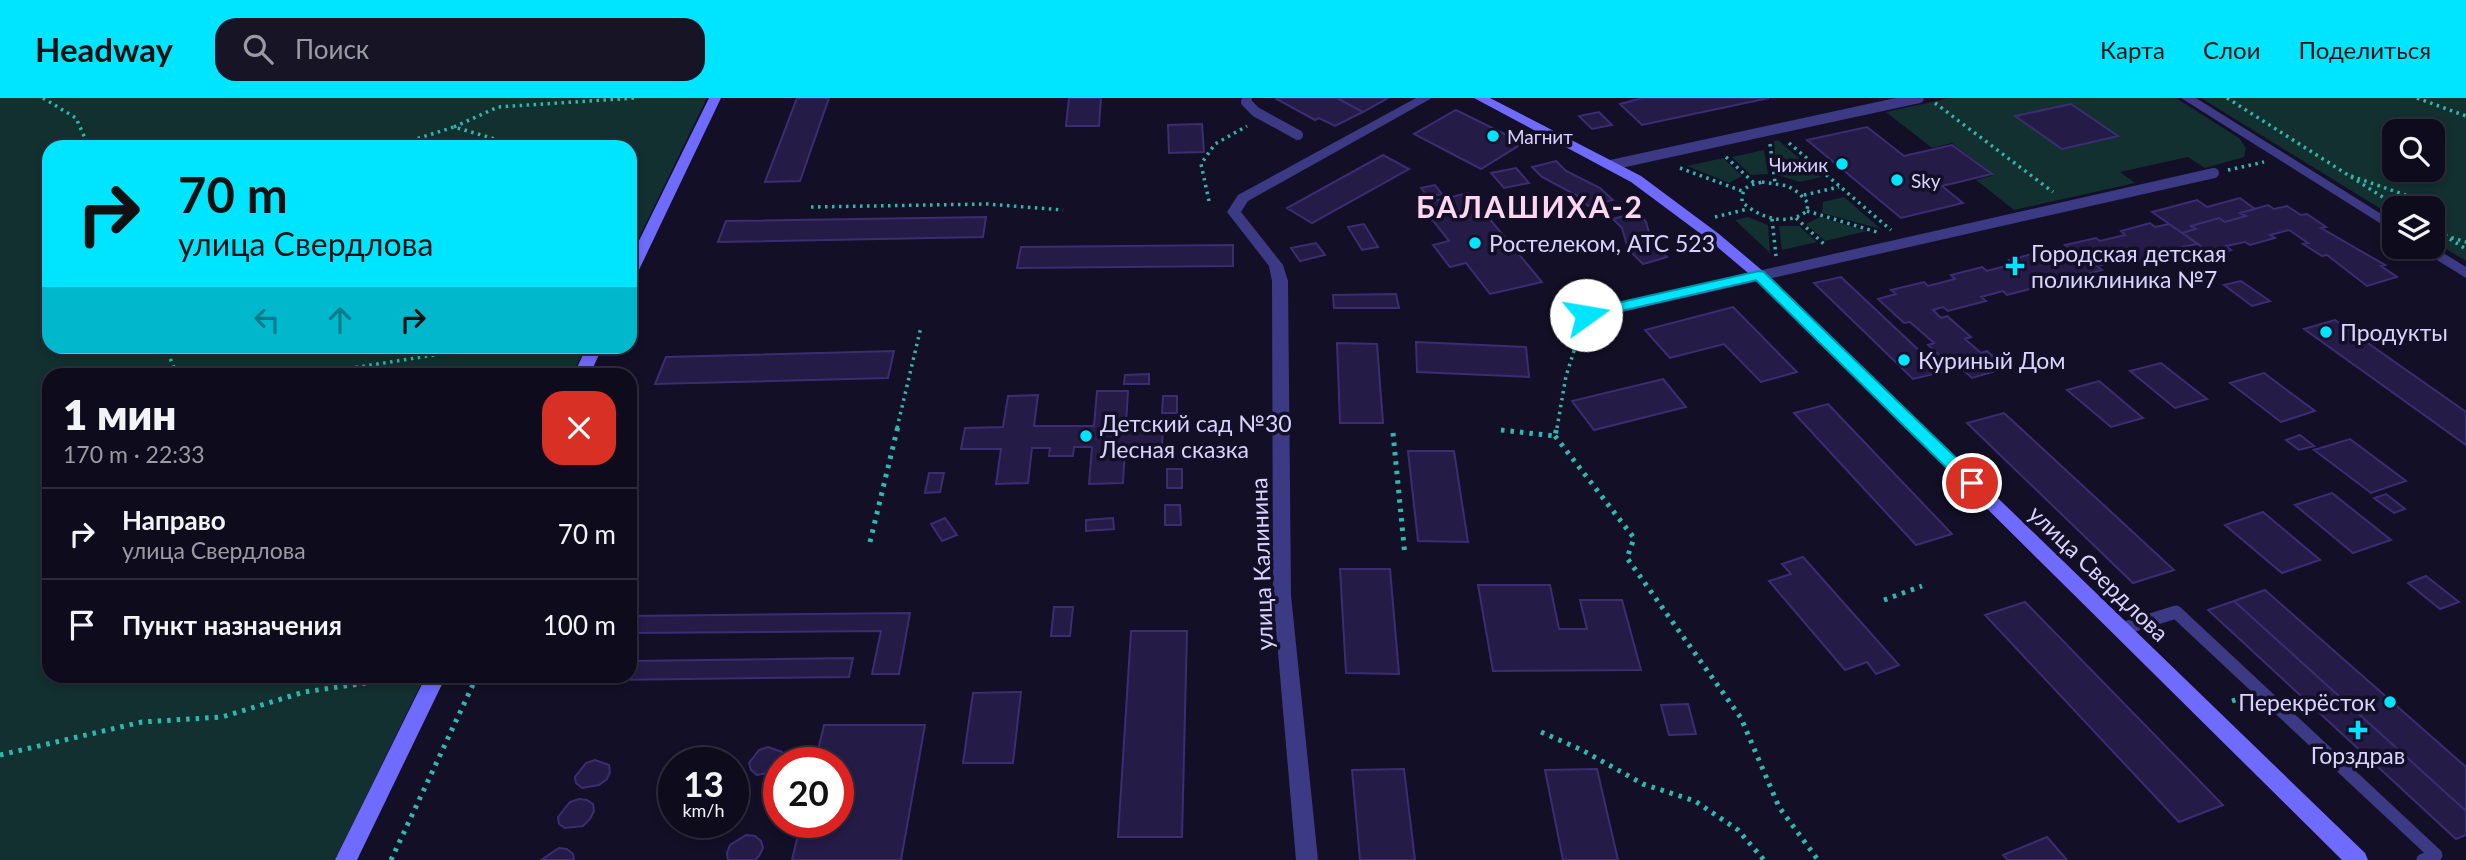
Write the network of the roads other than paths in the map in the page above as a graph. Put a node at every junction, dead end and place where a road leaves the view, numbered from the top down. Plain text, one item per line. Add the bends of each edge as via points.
1 (715, 98) edge
2 (1247, 98) edge
3 (1426, 98) edge
4 (1480, 98) edge
5 (1919, 98) edge
6 (2187, 98) edge
7 (1298, 135) dead end
8 (1611, 165) junction
9 (2214, 173) road end
10 (2382, 220) edge
11 (2443, 259) edge
12 (637, 260) edge
13 (2466, 273) edge
14 (1759, 275) junction
15 (1586, 315) road end
16 (2122, 629) junction
17 (433, 683) edge
18 (346, 860) edge
19 (1307, 860) edge
20 (2357, 860) edge
21 (2423, 860) edge

1 - 12 main road
2 - 7 lane via 1256,112
3 - 19 street, улица Калинина via 1243,198 1234,212 1276,265 1280,281 1282,595
4 - 8 main road, улица Свердлова
5 - 8 lane
6 - 10 street
8 - 14 main road, улица Свердлова via 1660,196
9 - 14 lane
11 - 13 street
14 - 15 lane
14 - 16 main road, улица Свердлова
16 - 20 main road, улица Свердлова
16 - 21 lane via 2176,612 2436,855
17 - 18 main road

